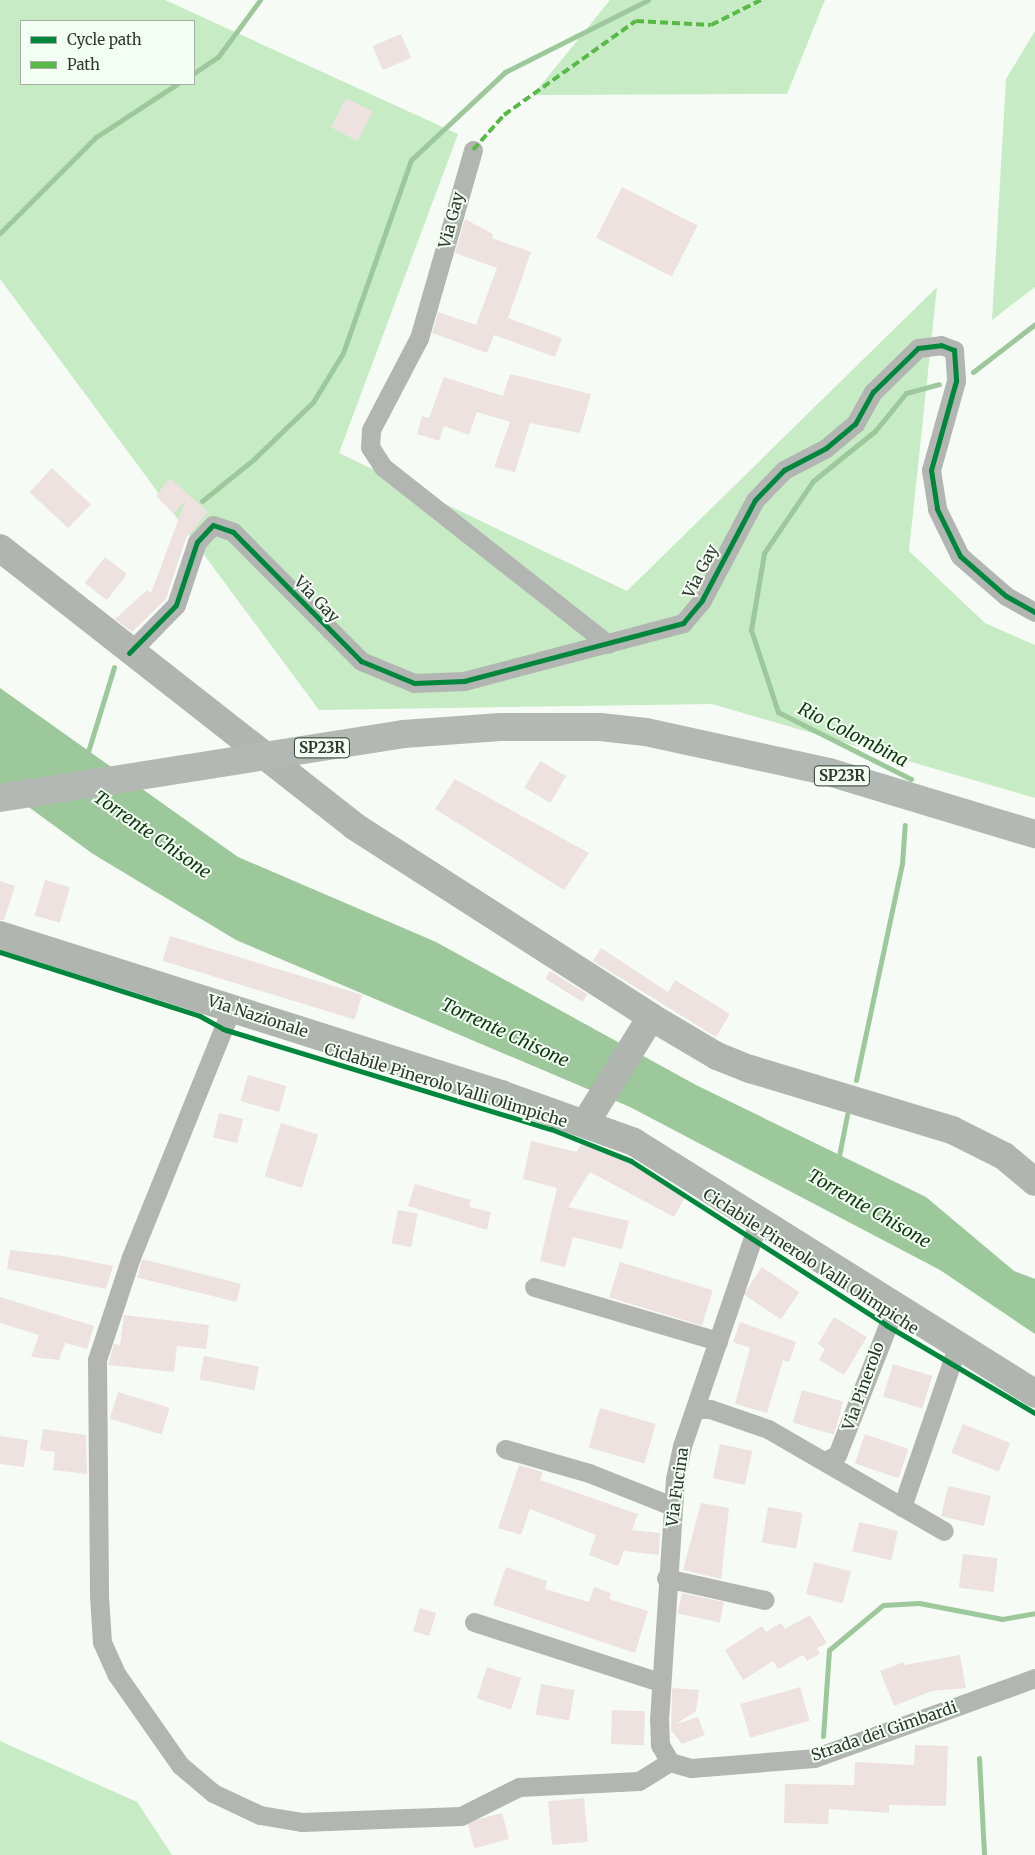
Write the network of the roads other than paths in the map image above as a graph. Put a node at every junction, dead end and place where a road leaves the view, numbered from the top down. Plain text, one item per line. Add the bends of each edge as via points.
1 (473, 150) dead end
2 (0, 548) edge
3 (1035, 612) edge
4 (608, 644) junction
5 (129, 653) junction
6 (0, 798) edge
7 (1035, 834) edge
8 (0, 936) edge
9 (232, 1007) junction
10 (651, 1017) junction
11 (586, 1122) junction
12 (1035, 1182) edge
13 (759, 1220) junction
14 (534, 1287) dead end
15 (895, 1307) junction
16 (718, 1341) junction
17 (957, 1347) junction
18 (1035, 1394) edge
19 (695, 1409) junction
20 (505, 1449) dead end
21 (828, 1460) junction
22 (672, 1506) junction
23 (902, 1507) junction
24 (944, 1531) dead end
25 (666, 1578) junction
26 (765, 1600) dead end
27 (474, 1622) dead end
28 (1035, 1678) edge
29 (660, 1682) junction
30 (670, 1762) junction

1 - 4 street, Via Gay via 419,338 371,430 370,447 383,466
2 - 5 street
3 - 4 street, Via Gay via 1006,596 960,556 937,509 931,470 956,381 954,350 941,345 918,348 873,392 855,424 826,448 784,470 755,500 702,600 683,623
4 - 5 street, Via Gay via 464,681 414,683 392,677 361,661 233,532 213,525 197,542 176,604
5 - 10 street via 385,848
6 - 7 main road, SP23R, bridge via 404,734 501,726 600,727 646,732 829,772
8 - 9 street, Via Nazionale
9 - 11 street, Via Nazionale
9 - 30 street via 131,1257 97,1360 99,1596 102,1642 117,1675 180,1765 213,1794 260,1815 302,1822 460,1816 519,1787 631,1782 656,1774
10 - 11 street
10 - 12 street via 717,1056 750,1069 952,1130 1004,1156
11 - 13 street, Via Nazionale via 658,1155
13 - 15 street, Via Nazionale
13 - 16 street, Via Fucina
14 - 16 street
15 - 17 street, Via Nazionale
15 - 21 street, Via Pinerolo via 837,1455
16 - 19 street, Via Fucina
17 - 18 street, Via Nazionale
17 - 23 street
19 - 21 street via 710,1409 768,1428
19 - 22 street, Via Fucina via 682,1446
20 - 22 street via 590,1473
21 - 23 street
22 - 25 street, Via Fucina
23 - 24 street
25 - 26 street
25 - 29 street, Via Fucina
27 - 29 street
28 - 30 street, Strada dei Gimbardi via 814,1758 691,1768
29 - 30 street, Via Fucina via 660,1745

